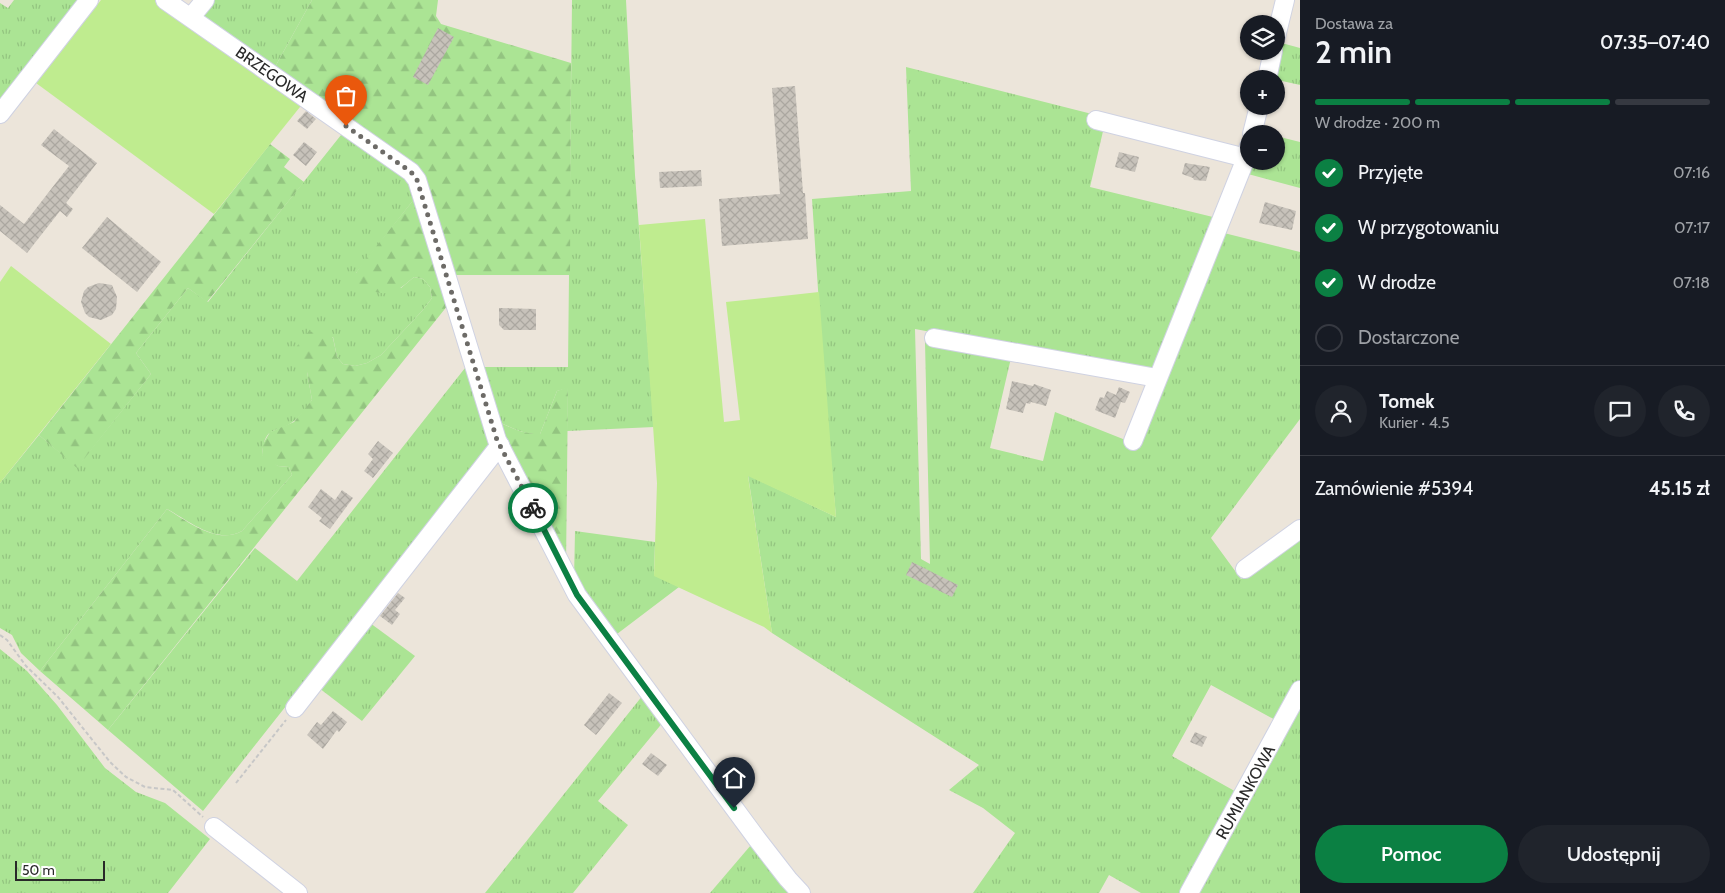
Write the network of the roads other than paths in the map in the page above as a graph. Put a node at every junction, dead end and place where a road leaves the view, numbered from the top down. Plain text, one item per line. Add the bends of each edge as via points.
1 (89, 0) edge
2 (165, 0) edge
3 (205, 0) edge
4 (1285, 0) edge
5 (1281, 15) edge
6 (191, 18) junction
7 (0, 114) edge
8 (1096, 120) dead end
9 (1240, 151) edge
10 (1240, 170) edge
11 (934, 338) dead end
12 (1157, 378) junction
13 (1133, 441) dead end
14 (500, 445) junction
15 (1300, 529) edge
16 (1245, 570) dead end
17 (1300, 690) edge
18 (295, 708) road end
19 (214, 827) road end
20 (298, 893) edge
21 (801, 893) edge
22 (1190, 893) edge

1 - 7 street
2 - 6 street, BRZEGOWA
3 - 6 street
4 - 5 street
6 - 14 street, BRZEGOWA via 411,172 417,180
8 - 9 street
10 - 12 street
11 - 12 street
12 - 13 street
14 - 18 street
14 - 21 street, BRZEGOWA via 577,595 757,839
15 - 16 street
17 - 22 street, RUMIANKOWA
19 - 20 street

